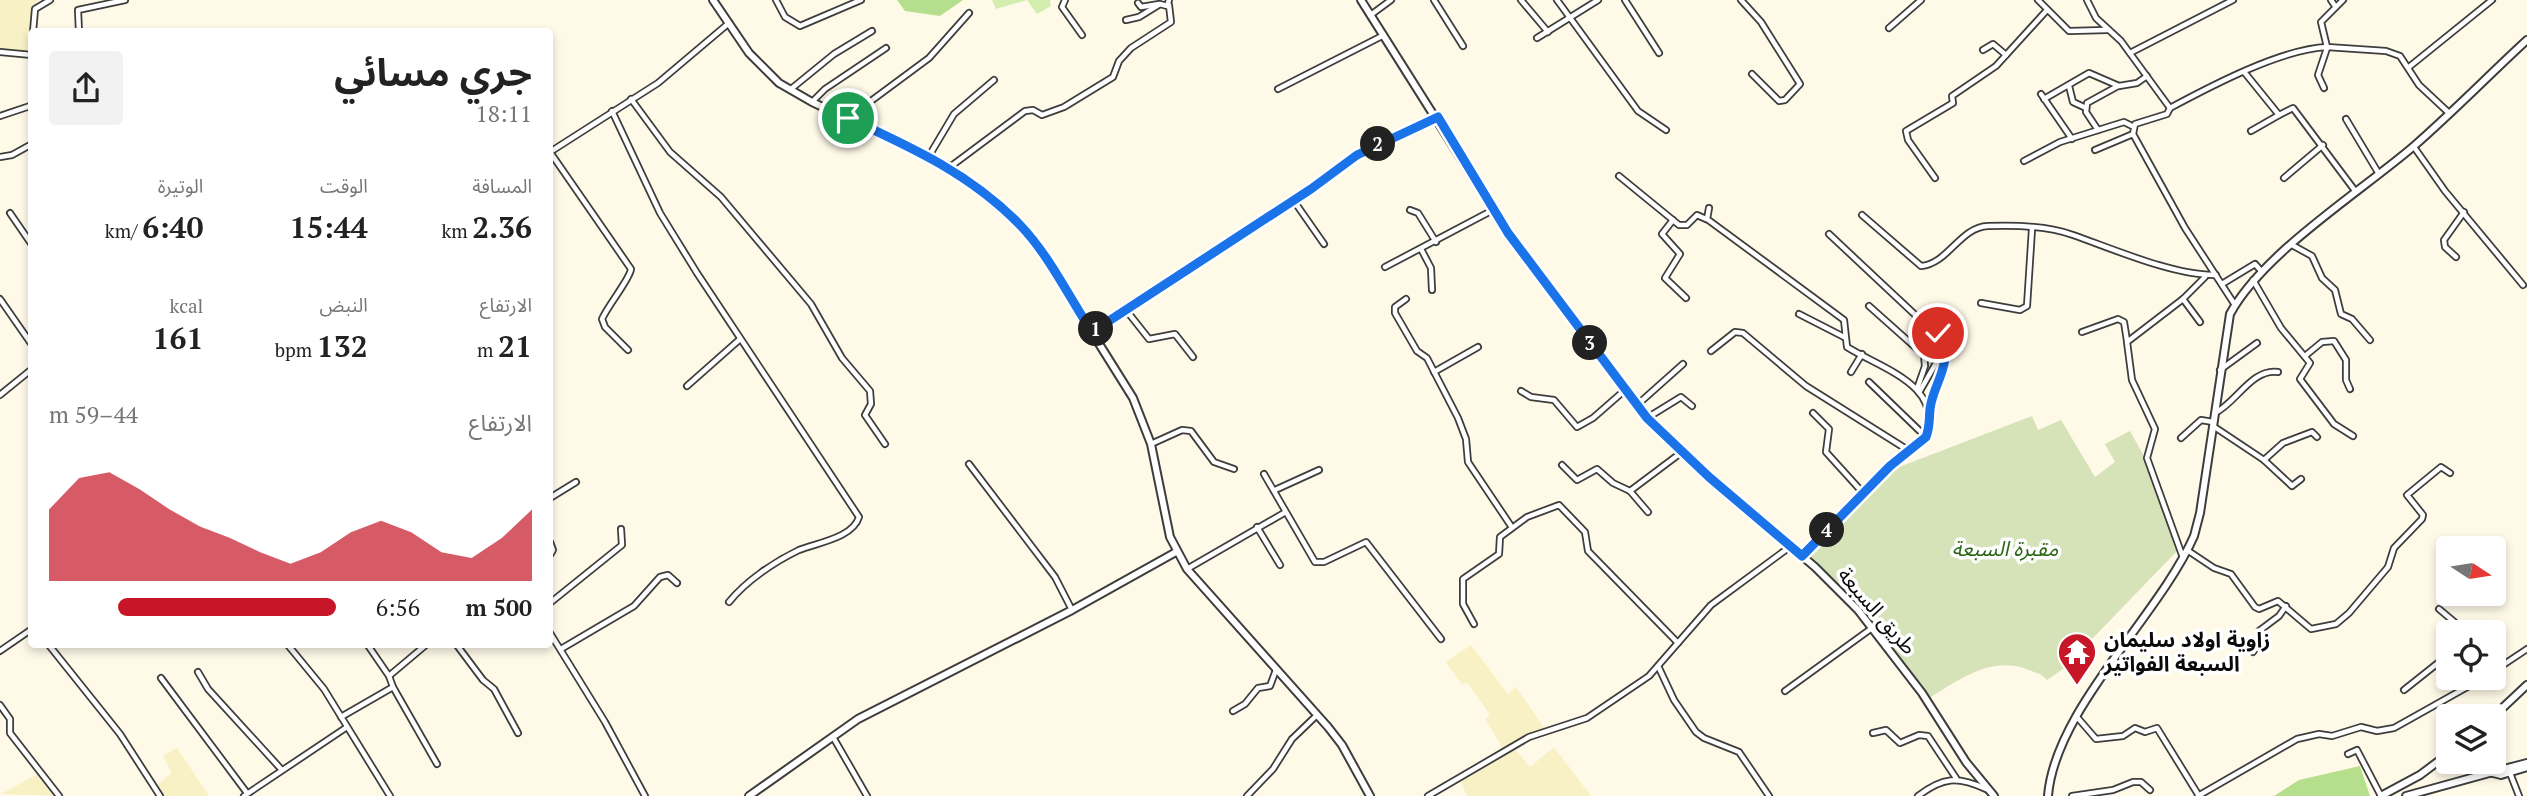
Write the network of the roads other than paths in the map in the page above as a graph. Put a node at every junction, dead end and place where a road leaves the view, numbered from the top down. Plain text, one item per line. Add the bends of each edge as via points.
1 (50, 0) edge
2 (125, 0) edge
3 (713, 0) edge
4 (776, 0) edge
5 (861, 0) edge
6 (1065, 0) edge
7 (1361, 0) edge
8 (1391, 0) edge
9 (1434, 0) edge
10 (1521, 0) edge
11 (1557, 0) edge
12 (1598, 0) edge
13 (1625, 0) edge
14 (1741, 0) edge
15 (1921, 0) edge
16 (2038, 0) edge
17 (2233, 0) edge
18 (2330, 0) edge
19 (2343, 0) edge
20 (2492, 0) edge
21 (2086, 2) edge
22 (1138, 3) dead end
23 (1169, 3) edge
24 (1160, 4) junction
25 (2335, 6) junction
26 (2047, 10) junction
27 (969, 13) dead end
28 (1372, 14) junction
29 (1571, 16) junction
30 (1126, 20) dead end
31 (729, 23) junction
32 (33, 28) edge
33 (79, 28) edge
34 (1889, 28) dead end
35 (2108, 30) junction
36 (872, 31) dead end
37 (1548, 32) junction
38 (1082, 35) dead end
39 (1385, 35) junction
40 (1537, 38) dead end
41 (2527, 40) edge
42 (1463, 46) dead end
43 (2327, 47) junction
44 (886, 48) dead end
45 (1983, 50) dead end
46 (0, 52) edge
47 (2130, 52) junction
48 (1660, 53) dead end
49 (28, 55) edge
50 (2006, 55) junction
51 (2409, 67) junction
52 (2245, 73) junction
53 (1752, 74) dead end
54 (2147, 76) junction
55 (995, 80) dead end
56 (2069, 86) junction
57 (2119, 86) junction
58 (1278, 89) dead end
59 (2324, 89) dead end
60 (790, 90) junction
61 (631, 99) junction
62 (813, 102) junction
63 (28, 107) edge
64 (2086, 108) junction
65 (2170, 108) junction
66 (612, 111) junction
67 (2449, 113) junction
68 (2279, 115) junction
69 (0, 116) edge
70 (1438, 117) junction
71 (848, 118) junction
72 (2346, 119) dead end
73 (2132, 126) junction
74 (2098, 130) junction
75 (1666, 131) dead end
76 (2251, 131) dead end
77 (2133, 134) junction
78 (2072, 139) junction
79 (2323, 145) junction
80 (28, 146) edge
81 (2413, 146) junction
82 (553, 150) edge
83 (2095, 150) dead end
84 (553, 156) edge
85 (929, 156) junction
86 (0, 157) edge
87 (2024, 161) dead end
88 (950, 167) junction
89 (2379, 174) junction
90 (1619, 176) dead end
91 (1935, 178) dead end
92 (2284, 178) dead end
93 (2356, 191) junction
94 (1294, 201) junction
95 (1709, 208) dead end
96 (1410, 210) dead end
97 (1493, 210) junction
98 (2464, 212) junction
99 (10, 214) dead end
100 (1862, 215) dead end
101 (1707, 219) junction
102 (1673, 220) junction
103 (2032, 229) junction
104 (1829, 234) dead end
105 (28, 239) edge
106 (1436, 242) junction
107 (1324, 244) dead end
108 (2292, 246) junction
109 (1421, 249) junction
110 (2456, 257) dead end
111 (1385, 267) dead end
112 (2262, 272) junction
113 (2216, 275) junction
114 (2205, 277) junction
115 (2253, 280) junction
116 (2222, 284) junction
117 (2523, 285) dead end
118 (1432, 290) dead end
119 (1686, 298) dead end
120 (0, 299) edge
121 (1406, 299) dead end
122 (2183, 299) junction
123 (1981, 303) dead end
124 (2235, 305) junction
125 (1869, 306) dead end
126 (1126, 310) junction
127 (1799, 314) dead end
128 (2200, 322) dead end
129 (1092, 332) junction
130 (2082, 332) dead end
131 (1844, 337) junction
132 (28, 339) edge
133 (740, 340) junction
134 (2370, 340) dead end
135 (2127, 342) junction
136 (2257, 343) dead end
137 (1478, 347) dead end
138 (628, 350) dead end
139 (1711, 351) dead end
140 (1943, 352) junction
141 (1862, 354) junction
142 (2305, 356) junction
143 (1194, 357) dead end
144 (1683, 364) dead end
145 (2220, 370) junction
146 (28, 372) edge
147 (1434, 372) junction
148 (1851, 372) dead end
149 (2278, 372) dead end
150 (1869, 382) dead end
151 (687, 386) dead end
152 (2350, 389) dead end
153 (1625, 390) junction
154 (1919, 390) junction
155 (1521, 391) dead end
156 (0, 395) edge
157 (1637, 405) junction
158 (1692, 406) dead end
159 (1930, 408) junction
160 (1813, 413) dead end
161 (2214, 414) junction
162 (1647, 418) junction
163 (2213, 424) junction
164 (2353, 436) dead end
165 (1926, 437) junction
166 (2317, 437) dead end
167 (2181, 438) dead end
168 (885, 444) dead end
169 (1151, 444) junction
170 (1682, 452) junction
171 (1911, 452) junction
172 (2264, 460) junction
173 (970, 464) dead end
174 (1562, 465) dead end
175 (1234, 469) dead end
176 (1319, 470) dead end
177 (2451, 473) dead end
178 (1264, 474) dead end
179 (2301, 479) dead end
180 (576, 482) dead end
181 (1275, 490) junction
182 (1630, 491) junction
183 (1864, 494) junction
184 (553, 496) edge
185 (1648, 512) dead end
186 (1284, 513) junction
187 (1511, 526) junction
188 (1257, 527) junction
189 (621, 529) dead end
190 (1791, 546) junction
191 (1176, 552) junction
192 (2184, 553) junction
193 (1802, 556) junction
194 (1280, 565) dead end
195 (1187, 569) junction
196 (677, 583) dead end
197 (553, 601) edge
198 (729, 602) dead end
199 (2286, 606) junction
200 (2439, 608) dead end
201 (1072, 610) junction
202 (2452, 620) edge
203 (1474, 624) dead end
204 (1872, 627) junction
205 (28, 632) edge
206 (553, 637) edge
207 (1441, 639) dead end
208 (1678, 643) junction
209 (51, 648) edge
210 (290, 648) edge
211 (370, 648) edge
212 (422, 648) edge
213 (459, 648) edge
214 (561, 649) junction
215 (2527, 649) edge
216 (0, 651) edge
217 (2253, 652) dead end
218 (2506, 663) edge
219 (2436, 664) edge
220 (1658, 668) junction
221 (1277, 669) junction
222 (198, 672) dead end
223 (389, 676) junction
224 (161, 678) dead end
225 (2527, 685) edge
226 (393, 687) junction
227 (2404, 690) dead end
228 (2461, 690) edge
229 (1785, 691) dead end
230 (2506, 704) edge
231 (0, 705) edge
232 (1233, 711) dead end
233 (1318, 714) junction
234 (341, 717) junction
235 (2077, 717) junction
236 (347, 727) junction
237 (518, 733) dead end
238 (1873, 733) dead end
239 (833, 736) junction
240 (2348, 754) dead end
241 (2436, 763) edge
242 (437, 764) dead end
243 (2527, 765) edge
244 (281, 769) junction
245 (2506, 769) edge
246 (2506, 772) edge
247 (2510, 773) junction
248 (2485, 774) edge
249 (1956, 778) junction
250 (1987, 789) junction
251 (2151, 790) dead end
252 (246, 795) edge
253 (59, 796) edge
254 (160, 796) edge
255 (390, 796) edge
256 (645, 796) edge
257 (749, 796) edge
258 (867, 796) edge
259 (1247, 796) edge
260 (1370, 796) edge
261 (1428, 796) edge
262 (1769, 796) edge
263 (1918, 796) edge
264 (1994, 796) edge
265 (2048, 796) edge
266 (2072, 796) edge
267 (2199, 796) edge
268 (2381, 796) edge
269 (2406, 796) edge
270 (2519, 796) edge

1 - 32 street via 35,9
2 - 33 street via 78,10
3 - 31 street
4 - 5 street via 785,18 800,26
6 - 38 street via 1062,7
7 - 28 street, طريق السبعة
8 - 28 street
9 - 42 street
10 - 37 street
11 - 29 street
12 - 29 street
13 - 48 street
14 - 53 street via 1800,84 1779,101
15 - 34 street
16 - 26 street
17 - 47 street
18 - 25 street
19 - 25 street
20 - 51 street
21 - 35 street
22 - 24 street via 1141,7
23 - 24 street
23 - 88 street via 1171,22 1131,48 1118,62 1113,77 1042,116 1025,111
24 - 30 street
25 - 43 street via 2321,22
26 - 35 street via 2069,31
26 - 50 street
27 - 71 street via 929,58
28 - 39 street, طريق السبعة
29 - 37 street
29 - 75 street via 1638,111
31 - 60 street via 755,60
31 - 61 street via 658,83
35 - 47 street
36 - 60 street via 834,54
37 - 40 street
39 - 58 street
39 - 70 street, طريق السبعة
41 - 67 street
43 - 51 street via 2393,53
43 - 52 street via 2298,51
43 - 59 street via 2318,75
44 - 62 street
45 - 50 street via 1993,44
46 - 49 street
47 - 54 street
50 - 91 street via 1952,96 1953,103 1906,131
51 - 67 street via 2419,85
52 - 65 street
52 - 68 street
54 - 57 street
54 - 65 street
55 - 85 street via 954,114
56 - 57 street via 2089,73
56 - 64 street via 2073,102
56 - 78 street via 2043,96
57 - 64 street via 2091,99
60 - 62 street
61 - 66 street
61 - 168 street via 670,152 721,197 811,304 842,358 870,391 871,404 865,415
62 - 71 street
63 - 69 street
64 - 74 street
65 - 73 street via 2167,114
66 - 82 street
66 - 133 street via 660,213
67 - 81 street
68 - 76 street
68 - 79 street via 2293,108
70 - 94 street via 1357,155
70 - 97 street, طريق السبعة
71 - 85 street
72 - 89 street
73 - 74 street via 2124,122
73 - 77 street
74 - 78 street
77 - 83 street
77 - 113 street
78 - 87 street
79 - 92 street
79 - 93 street
80 - 86 street
81 - 89 street
81 - 98 street
84 - 138 street via 631,269 602,319
85 - 88 street
88 - 129 street via 1021,225
89 - 93 street
90 - 102 street
93 - 108 street
94 - 107 street
94 - 126 street
95 - 101 street
96 - 106 street via 1418,213
97 - 106 street
97 - 153 street, طريق السبعة
98 - 110 street via 2444,240
98 - 117 street
99 - 105 street
100 - 103 street via 1921,266 1986,226
101 - 102 street via 1697,215 1684,227
101 - 131 street via 1844,320
102 - 119 street via 1661,234 1681,254 1665,278
103 - 114 street via 2072,234
103 - 123 street via 2027,306 2020,310
104 - 140 street via 1938,333
106 - 109 street
108 - 112 street
108 - 134 street via 2312,256 2322,278 2336,290 2341,314
109 - 111 street
109 - 118 street via 1431,268
112 - 115 street
112 - 116 street via 2255,264
113 - 114 street
113 - 116 street
114 - 122 street
115 - 124 street
115 - 142 street via 2281,328
116 - 124 street
120 - 132 street
121 - 147 street via 1395,311
122 - 128 street
122 - 135 street
124 - 145 street
125 - 154 street via 1924,355
126 - 129 street
126 - 143 street via 1149,339 1175,334
127 - 131 street
129 - 169 street via 1133,398
130 - 135 street via 2118,318
131 - 141 street via 1847,347
133 - 151 street
133 - 198 street via 859,517 853,527 801,550 748,583
135 - 192 street via 2132,380 2154,429 2147,458
136 - 145 street
137 - 147 street
139 - 171 street via 1735,332 1743,333 1817,393
140 - 154 street
140 - 159 street via 1944,370
141 - 148 street
141 - 154 street
142 - 152 street via 2322,342 2334,341 2346,360
142 - 164 street via 2311,365 2300,379 2334,424
144 - 157 street
145 - 161 street
146 - 156 street
147 - 187 street via 1460,424 1468,462
149 - 161 street via 2268,371 2256,378
150 - 165 street
153 - 155 street via 1577,427 1554,400
153 - 157 street, طريق السبعة
154 - 159 street
157 - 162 street, طريق السبعة
158 - 162 street via 1681,397
159 - 165 street
160 - 183 street via 1829,429 1825,447 1831,460
161 - 163 street
162 - 170 street, طريق السبعة
163 - 167 street via 2201,420
163 - 172 street
163 - 192 street via 2200,513
165 - 171 street
166 - 172 street via 2312,432 2289,440
169 - 175 street via 1182,430 1191,431 1214,462
169 - 191 street
170 - 182 street
170 - 190 street, طريق السبعة
171 - 183 street via 1890,466
172 - 179 street via 2292,485
173 - 201 street via 1049,568
174 - 182 street via 1577,480 1597,469
176 - 181 street
177 - 199 street via 2441,467 2407,495 2423,519 2394,548 2382,576 2336,624 2311,629
178 - 181 street
180 - 184 street
181 - 186 street
182 - 185 street
183 - 193 street
186 - 188 street
186 - 207 street via 1315,562 1366,542
187 - 203 street via 1500,537 1499,554 1463,579 1463,604
187 - 208 street via 1563,507 1585,532 1588,551
188 - 194 street
188 - 195 street
189 - 197 street via 622,545
190 - 193 street, طريق السبعة
190 - 208 street via 1712,605
191 - 195 street
191 - 201 street
192 - 199 street via 2231,574 2255,607 2278,601
192 - 235 street
193 - 204 street, طريق السبعة
195 - 221 street
196 - 214 street via 668,575 660,577 634,606
199 - 217 street via 2259,631
200 - 202 street
201 - 239 street via 890,701
204 - 229 street
204 - 250 street, طريق السبعة
205 - 216 street
206 - 214 street
208 - 220 street
209 - 254 street via 120,734
210 - 234 street
211 - 223 street
212 - 223 street
213 - 237 street via 494,690
214 - 256 street
215 - 218 street
219 - 227 street
220 - 261 street via 1587,718 1529,737
220 - 262 street via 1696,732 1740,751
221 - 232 street via 1270,685 1258,688
221 - 233 street
222 - 244 street
223 - 226 street
224 - 252 street
225 - 230 street
226 - 234 street
226 - 242 street
228 - 267 street via 2394,728 2361,727 2288,743
231 - 253 street via 10,719 10,733
233 - 259 street via 1292,738 1268,776
233 - 260 street via 1342,745
234 - 236 street
235 - 265 street via 2056,759
235 - 267 street via 2096,739 2123,736 2135,728 2144,732 2157,728
236 - 244 street
236 - 255 street
238 - 249 street via 1886,730 1900,743 1928,736
239 - 257 street
239 - 258 street
240 - 268 street via 2357,750
241 - 268 street
243 - 245 street
243 - 247 street
244 - 252 street
246 - 247 street
247 - 270 street
248 - 269 street
249 - 250 street
249 - 263 street via 1944,779
250 - 264 street, طريق السبعة
251 - 266 street via 2133,782

